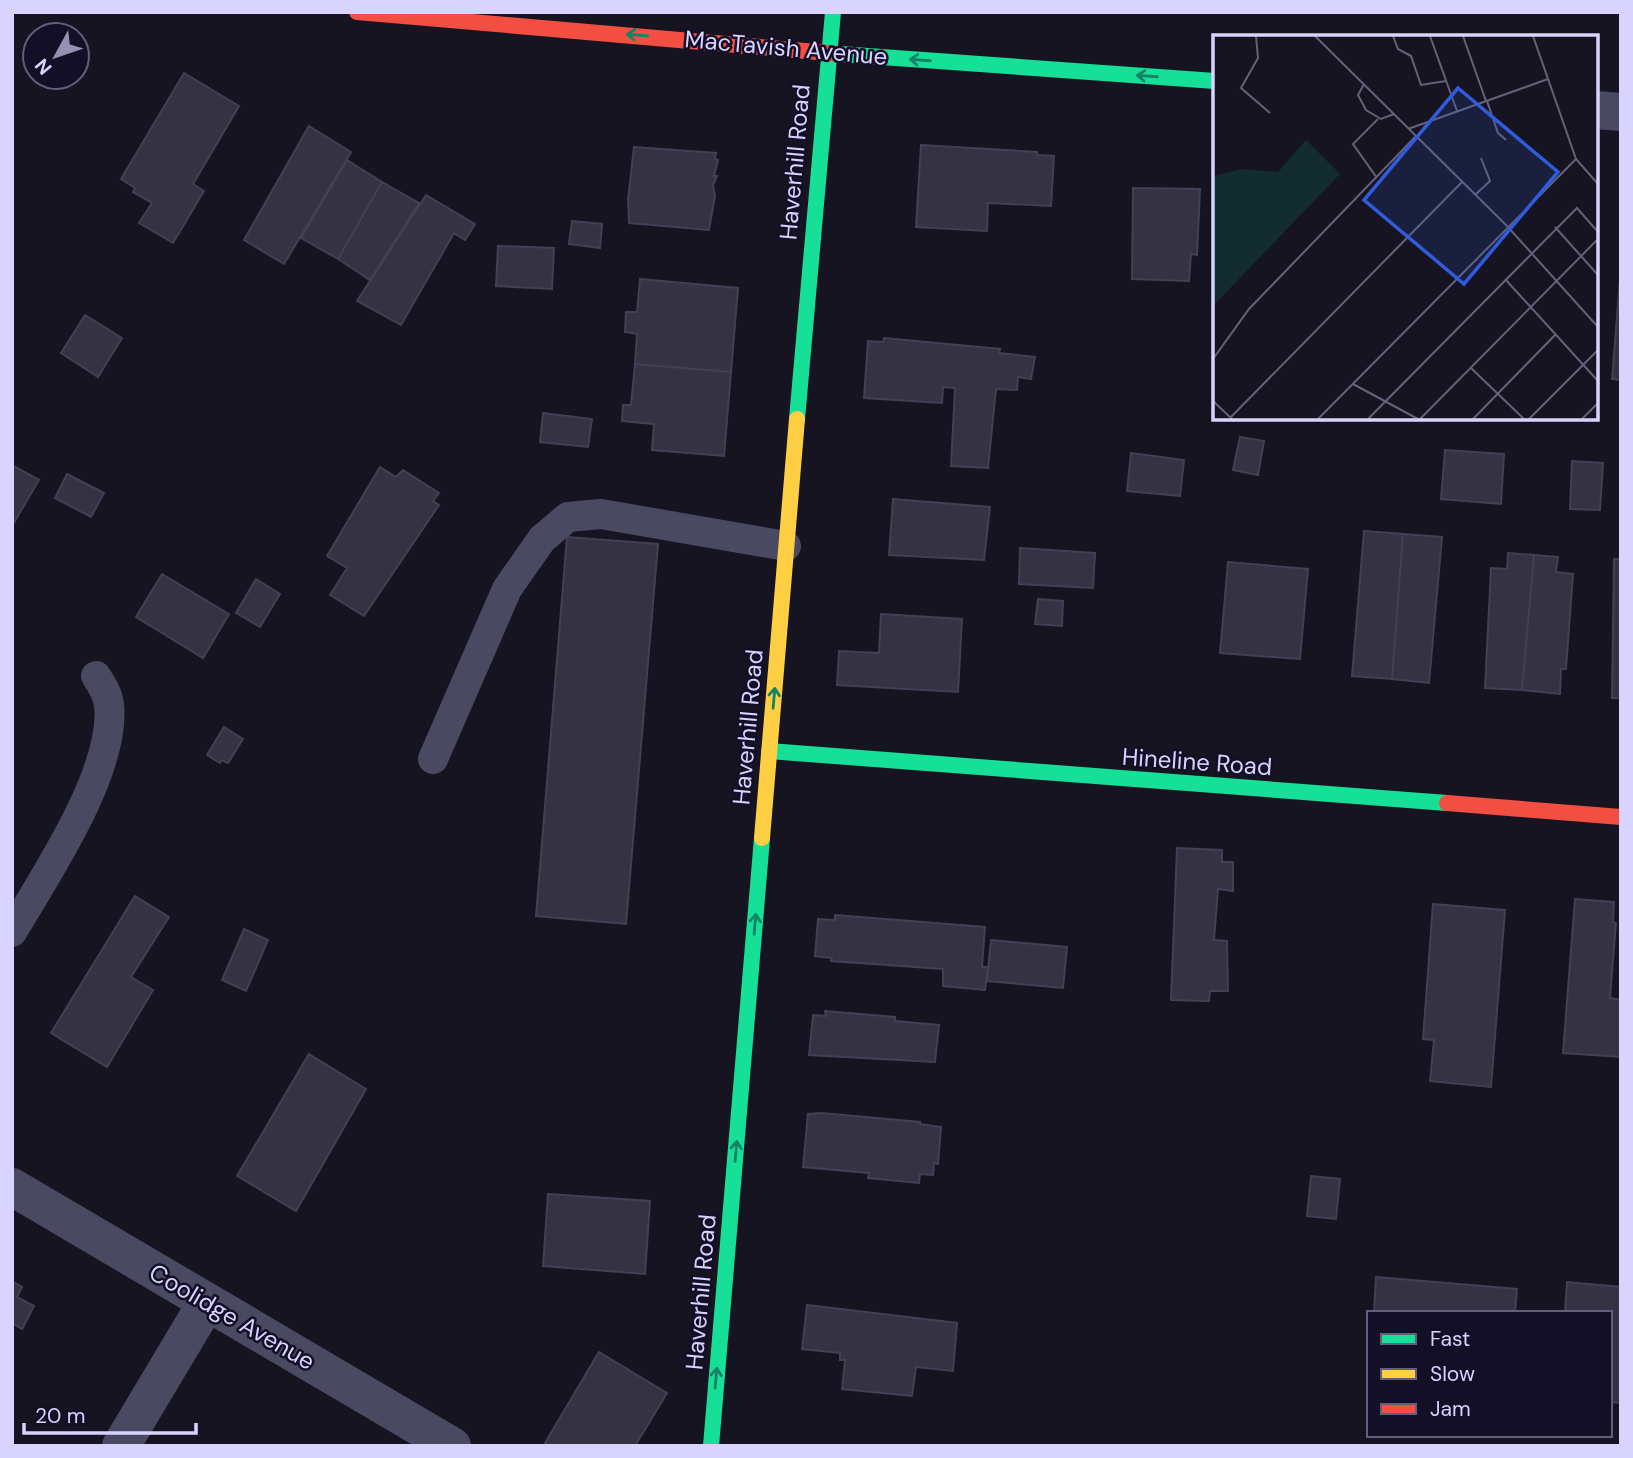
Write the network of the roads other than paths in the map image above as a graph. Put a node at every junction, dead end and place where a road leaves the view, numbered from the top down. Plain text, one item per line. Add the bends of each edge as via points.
1 (357, 12) edge
2 (833, 12) edge
3 (827, 53) junction
4 (1213, 81) edge
5 (1598, 110) edge
6 (1621, 112) edge
7 (786, 546) junction
8 (96, 676) dead end
9 (769, 751) junction
10 (433, 759) dead end
11 (1621, 817) edge
12 (12, 932) edge
13 (12, 1188) edge
14 (207, 1302) junction
15 (121, 1446) edge
16 (452, 1446) edge
17 (711, 1446) edge

3 -> 1 street, MacTavish Avenue
2 - 3 street, Haverhill Road
4 -> 3 street, MacTavish Avenue
3 - 7 street, Haverhill Road
5 - 6 street
9 -> 7 street, Haverhill Road
7 - 10 lane via 601,514 568,517 542,539 507,589
8 - 12 lane via 109,703 107,743 89,793
9 - 11 street, Hineline Road
17 -> 9 street, Haverhill Road
13 - 14 street, Coolidge Avenue
14 - 15 street
14 - 16 street, Coolidge Avenue

